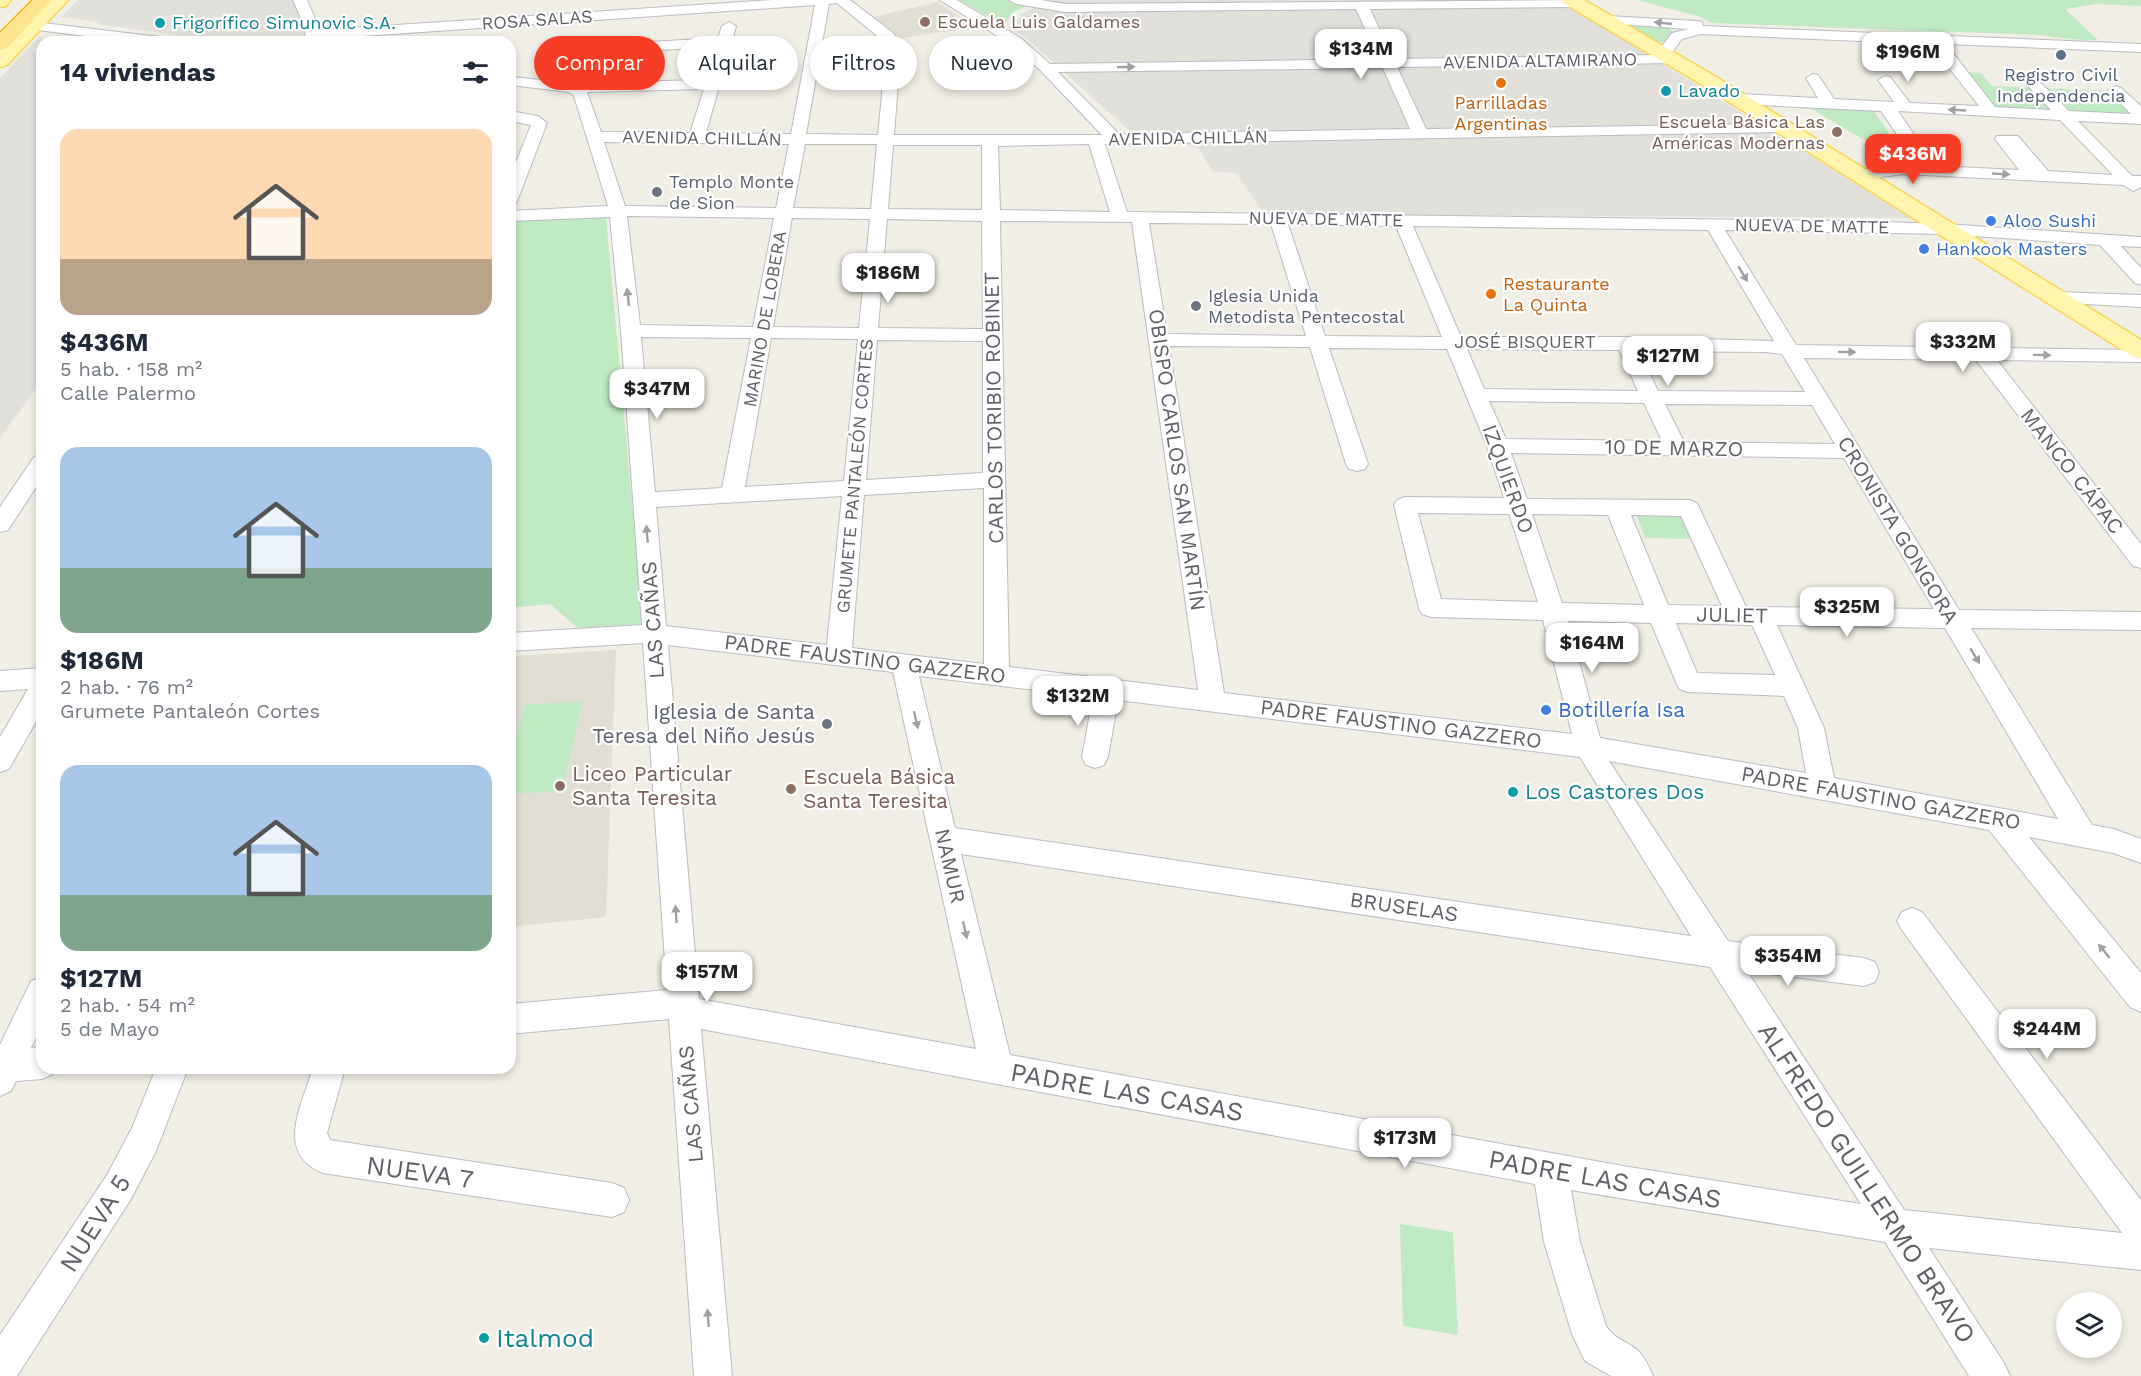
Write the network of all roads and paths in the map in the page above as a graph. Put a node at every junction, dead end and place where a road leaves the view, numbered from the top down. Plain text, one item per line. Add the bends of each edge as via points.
1 (21, 0) edge
2 (43, 0) edge
3 (59, 0) edge
4 (300, 0) edge
5 (947, 0) edge
6 (823, 1) edge
7 (1574, 1) edge
8 (848, 2) edge
9 (1360, 2) edge
10 (735, 7) junction
11 (1011, 12) edge
12 (1608, 20) junction
13 (0, 21) edge
14 (35, 26) junction
15 (1784, 32) junction
16 (118, 36) edge
17 (311, 36) edge
18 (331, 36) edge
19 (726, 36) edge
20 (1934, 39) junction
21 (9, 43) edge
22 (2141, 48) edge
23 (1669, 56) junction
24 (0, 59) edge
25 (1388, 63) junction
26 (1046, 68) junction
27 (1813, 78) dead end
28 (1885, 80) dead end
29 (516, 82) edge
30 (534, 84) edge
31 (2037, 87) dead end
32 (576, 90) edge
33 (710, 90) edge
34 (2116, 91) dead end
35 (1740, 99) junction
36 (1829, 104) junction
37 (1886, 106) junction
38 (1905, 107) junction
39 (1991, 112) junction
40 (2063, 115) junction
41 (516, 117) edge
42 (2141, 117) edge
43 (1782, 127) junction
44 (1420, 133) junction
45 (593, 137) junction
46 (697, 138) junction
47 (798, 139) junction
48 (1095, 139) junction
49 (1115, 139) junction
50 (885, 140) junction
51 (990, 141) junction
52 (2021, 155) dead end
53 (1930, 170) junction
54 (1859, 175) junction
55 (2038, 176) junction
56 (2134, 181) edge
57 (516, 184) edge
58 (2141, 194) edge
59 (618, 211) junction
60 (784, 213) junction
61 (878, 214) junction
62 (516, 216) edge
63 (991, 216) junction
64 (1130, 218) junction
65 (1278, 219) junction
66 (1402, 220) junction
67 (1713, 224) junction
68 (1945, 229) junction
69 (2104, 239) junction
70 (2141, 242) edge
71 (2141, 279) edge
72 (2056, 298) junction
73 (2141, 301) edge
74 (631, 331) junction
75 (762, 333) junction
76 (867, 334) junction
77 (993, 335) junction
78 (1160, 340) junction
79 (1318, 341) junction
80 (1454, 342) junction
81 (1625, 343) junction
82 (1789, 349) junction
83 (2141, 353) edge
84 (1982, 354) junction
85 (1477, 395) junction
86 (1651, 397) junction
87 (1819, 399) junction
88 (1498, 446) junction
89 (1676, 448) junction
90 (1850, 451) junction
91 (1357, 464) dead end
92 (36, 471) edge
93 (994, 480) junction
94 (854, 488) junction
95 (732, 495) junction
96 (643, 500) junction
97 (1519, 506) junction
98 (1616, 507) junction
99 (0, 524) edge
100 (2141, 560) edge
101 (1553, 612) junction
102 (1660, 614) junction
103 (1749, 615) junction
104 (1952, 618) junction
105 (2141, 621) edge
106 (654, 634) junction
107 (516, 642) edge
108 (839, 654) junction
109 (903, 663) junction
110 (997, 675) junction
111 (36, 678) edge
112 (0, 681) edge
113 (1792, 686) junction
114 (1107, 689) junction
115 (36, 698) edge
116 (1213, 702) junction
117 (1589, 747) junction
118 (1095, 757) dead end
119 (0, 761) edge
120 (1822, 786) junction
121 (1999, 821) junction
122 (2083, 835) junction
123 (945, 839) junction
124 (2137, 852) edge
125 (1912, 921) dead end
126 (1719, 954) junction
127 (1864, 972) dead end
128 (2141, 997) edge
129 (36, 1003) edge
130 (683, 1008) junction
131 (516, 1018) edge
132 (36, 1064) edge
133 (997, 1069) junction
134 (2, 1071) edge
135 (170, 1074) edge
136 (327, 1074) edge
137 (1550, 1170) junction
138 (612, 1200) dead end
139 (1894, 1227) junction
140 (2141, 1229) edge
141 (2141, 1252) edge
142 (0, 1368) edge
143 (713, 1376) edge
144 (1634, 1376) edge
145 (1991, 1376) edge

1 - 13 highway
2 - 21 highway
3 - 14 main road
4 - 17 street
5 - 11 street
6 - 8 street, ROSA SALAS
6 - 10 street, ROSA SALAS
6 - 47 street, MARINO DE LOBERA
7 - 9 street
7 - 12 main road
8 - 50 street, GRUMETE PANTALEÓN CORTES via 894,45
9 - 11 street
9 - 25 street
10 - 18 street, ROSA SALAS via 511,17
10 - 19 street
11 - 26 street via 1017,42
15 -> 12 street
12 - 23 main road
14 - 16 street
14 - 21 main road
15 - 20 street
15 - 23 street via 1695,31 1677,36
20 - 22 street
20 - 39 street
21 - 24 main road
23 - 25 street, AVENIDA ALTAMIRANO
23 - 35 main road
26 -> 25 street, AVENIDA ALTAMIRANO
25 - 44 street
26 - 49 street
27 - 36 street
28 - 38 street
29 - 30 street
31 - 40 street
32 - 45 street, LAS CAÑAS via 581,95
33 - 46 street
34 - 42 street
35 - 36 street
35 - 43 main road
36 - 37 street
37 - 38 street
37 - 53 street
39 -> 38 street
39 - 40 street
40 - 42 street
40 - 56 street
41 - 57 street via 538,121 539,125
43 - 44 street, AVENIDA CHILLÁN
43 - 54 main road
44 - 49 street, AVENIDA CHILLÁN
45 - 46 street, AVENIDA CHILLÁN
45 - 59 street, LAS CAÑAS
46 - 47 street, AVENIDA CHILLÁN
47 - 50 street, AVENIDA CHILLÁN
47 - 60 street, MARINO DE LOBERA
48 - 49 street, AVENIDA CHILLÁN
48 - 51 street, AVENIDA CHILLÁN
48 - 64 street, OBISPO CARLOS SAN MARTÍN
50 - 51 street, AVENIDA CHILLÁN
50 - 61 street, GRUMETE PANTALEÓN CORTES
51 - 63 street, CARLOS TORIBIO ROBINET
52 - 55 street
53 - 54 street via 1894,169
53 -> 55 street
54 - 68 main road
55 - 56 street
56 - 58 street
59 - 60 street, NUEVA DE MATTE
59 - 62 street, NUEVA DE MATTE
74 -> 59 street, LAS CAÑAS
60 - 61 street, NUEVA DE MATTE
60 - 75 street, MARINO DE LOBERA
61 - 63 street, NUEVA DE MATTE
61 - 76 street, GRUMETE PANTALEÓN CORTES
63 - 64 street, NUEVA DE MATTE
63 - 77 street, CARLOS TORIBIO ROBINET
64 - 65 street, NUEVA DE MATTE
64 - 78 street, OBISPO CARLOS SAN MARTÍN
65 - 66 street, NUEVA DE MATTE
65 - 79 street
66 - 67 street, NUEVA DE MATTE
66 - 80 street, IZQUIERDO
67 - 68 street, NUEVA DE MATTE
67 -> 82 street, CRONISTA GONGORA
68 - 69 street, NUEVA DE MATTE
68 - 72 main road
69 - 70 street, NUEVA DE MATTE
69 - 71 street
72 - 73 street
72 - 83 main road
74 - 75 street
74 - 96 street, LAS CAÑAS
75 - 76 street
75 - 95 street, MARINO DE LOBERA
76 - 77 street
76 - 94 street, GRUMETE PANTALEÓN CORTES
77 - 93 street, CARLOS TORIBIO ROBINET
78 - 79 street, JOSÉ BISQUERT
78 - 116 street, OBISPO CARLOS SAN MARTÍN
79 - 80 street, JOSÉ BISQUERT
79 - 91 street
80 - 81 street, JOSÉ BISQUERT
80 - 85 street, IZQUIERDO
81 - 82 street, JOSÉ BISQUERT
81 - 86 street
82 -> 84 street, JOSÉ BISQUERT
82 - 87 street, CRONISTA GONGORA
84 -> 83 street, JOSÉ BISQUERT
84 - 100 street, MANCO CÁPAC
85 - 86 street
85 - 88 street, IZQUIERDO
86 - 87 street
86 - 89 street
87 - 90 street, CRONISTA GONGORA
88 - 89 street, 10 DE MARZO
88 - 97 street, IZQUIERDO
89 - 90 street, 10 DE MARZO
90 - 104 street, CRONISTA GONGORA
92 - 99 street
93 - 94 street
93 - 110 street, CARLOS TORIBIO ROBINET
94 - 95 street
94 - 108 street, GRUMETE PANTALEÓN CORTES
95 - 96 street
106 -> 96 street, LAS CAÑAS
97 - 98 street
97 - 101 street, IZQUIERDO
97 - 101 street, JULIET via 1405,505 1431,608
98 - 102 street
98 - 103 street via 1689,508
101 - 102 street, JULIET
101 - 117 street, IZQUIERDO
102 - 103 street, JULIET
102 - 113 street via 1688,682
103 - 104 street, JULIET
103 - 113 street
104 - 105 street, JULIET
104 -> 122 street, CRONISTA GONGORA
106 - 107 street, PADRE FAUSTINO GAZZERO
106 - 108 street, PADRE FAUSTINO GAZZERO
130 -> 106 street, LAS CAÑAS
108 - 109 street, PADRE FAUSTINO GAZZERO
109 - 110 street, PADRE FAUSTINO GAZZERO
109 -> 123 street, NAMUR
110 - 114 street, PADRE FAUSTINO GAZZERO
111 - 112 street
113 - 120 street via 1811,728
114 - 116 street, PADRE FAUSTINO GAZZERO
114 - 118 street
115 - 119 street
116 - 117 street, PADRE FAUSTINO GAZZERO
117 - 120 street, PADRE FAUSTINO GAZZERO
117 - 126 street, ALFREDO GUILLERMO BRAVO
120 - 121 street, PADRE FAUSTINO GAZZERO
121 - 122 street, PADRE FAUSTINO GAZZERO
128 -> 121 street
122 - 124 street, PADRE FAUSTINO GAZZERO
123 - 126 street, BRUSELAS
123 -> 133 street, NAMUR
125 - 140 street
126 - 127 street, BRUSELAS
126 - 139 street, ALFREDO GUILLERMO BRAVO
129 - 134 street
130 - 131 street, PADRE LAS CASAS via 669,1004
130 - 133 street, PADRE LAS CASAS
143 -> 130 street, LAS CAÑAS
132 - 134 street
133 - 137 street, PADRE LAS CASAS
135 - 142 street, NUEVA 5 via 144,1139 119,1186
136 - 138 street, NUEVA 7 via 310,1133 313,1148 323,1156
137 - 139 street, PADRE LAS CASAS
137 - 144 street via 1562,1242 1590,1334 1598,1348 1624,1363
139 - 141 street, PADRE LAS CASAS
139 - 145 street, ALFREDO GUILLERMO BRAVO

